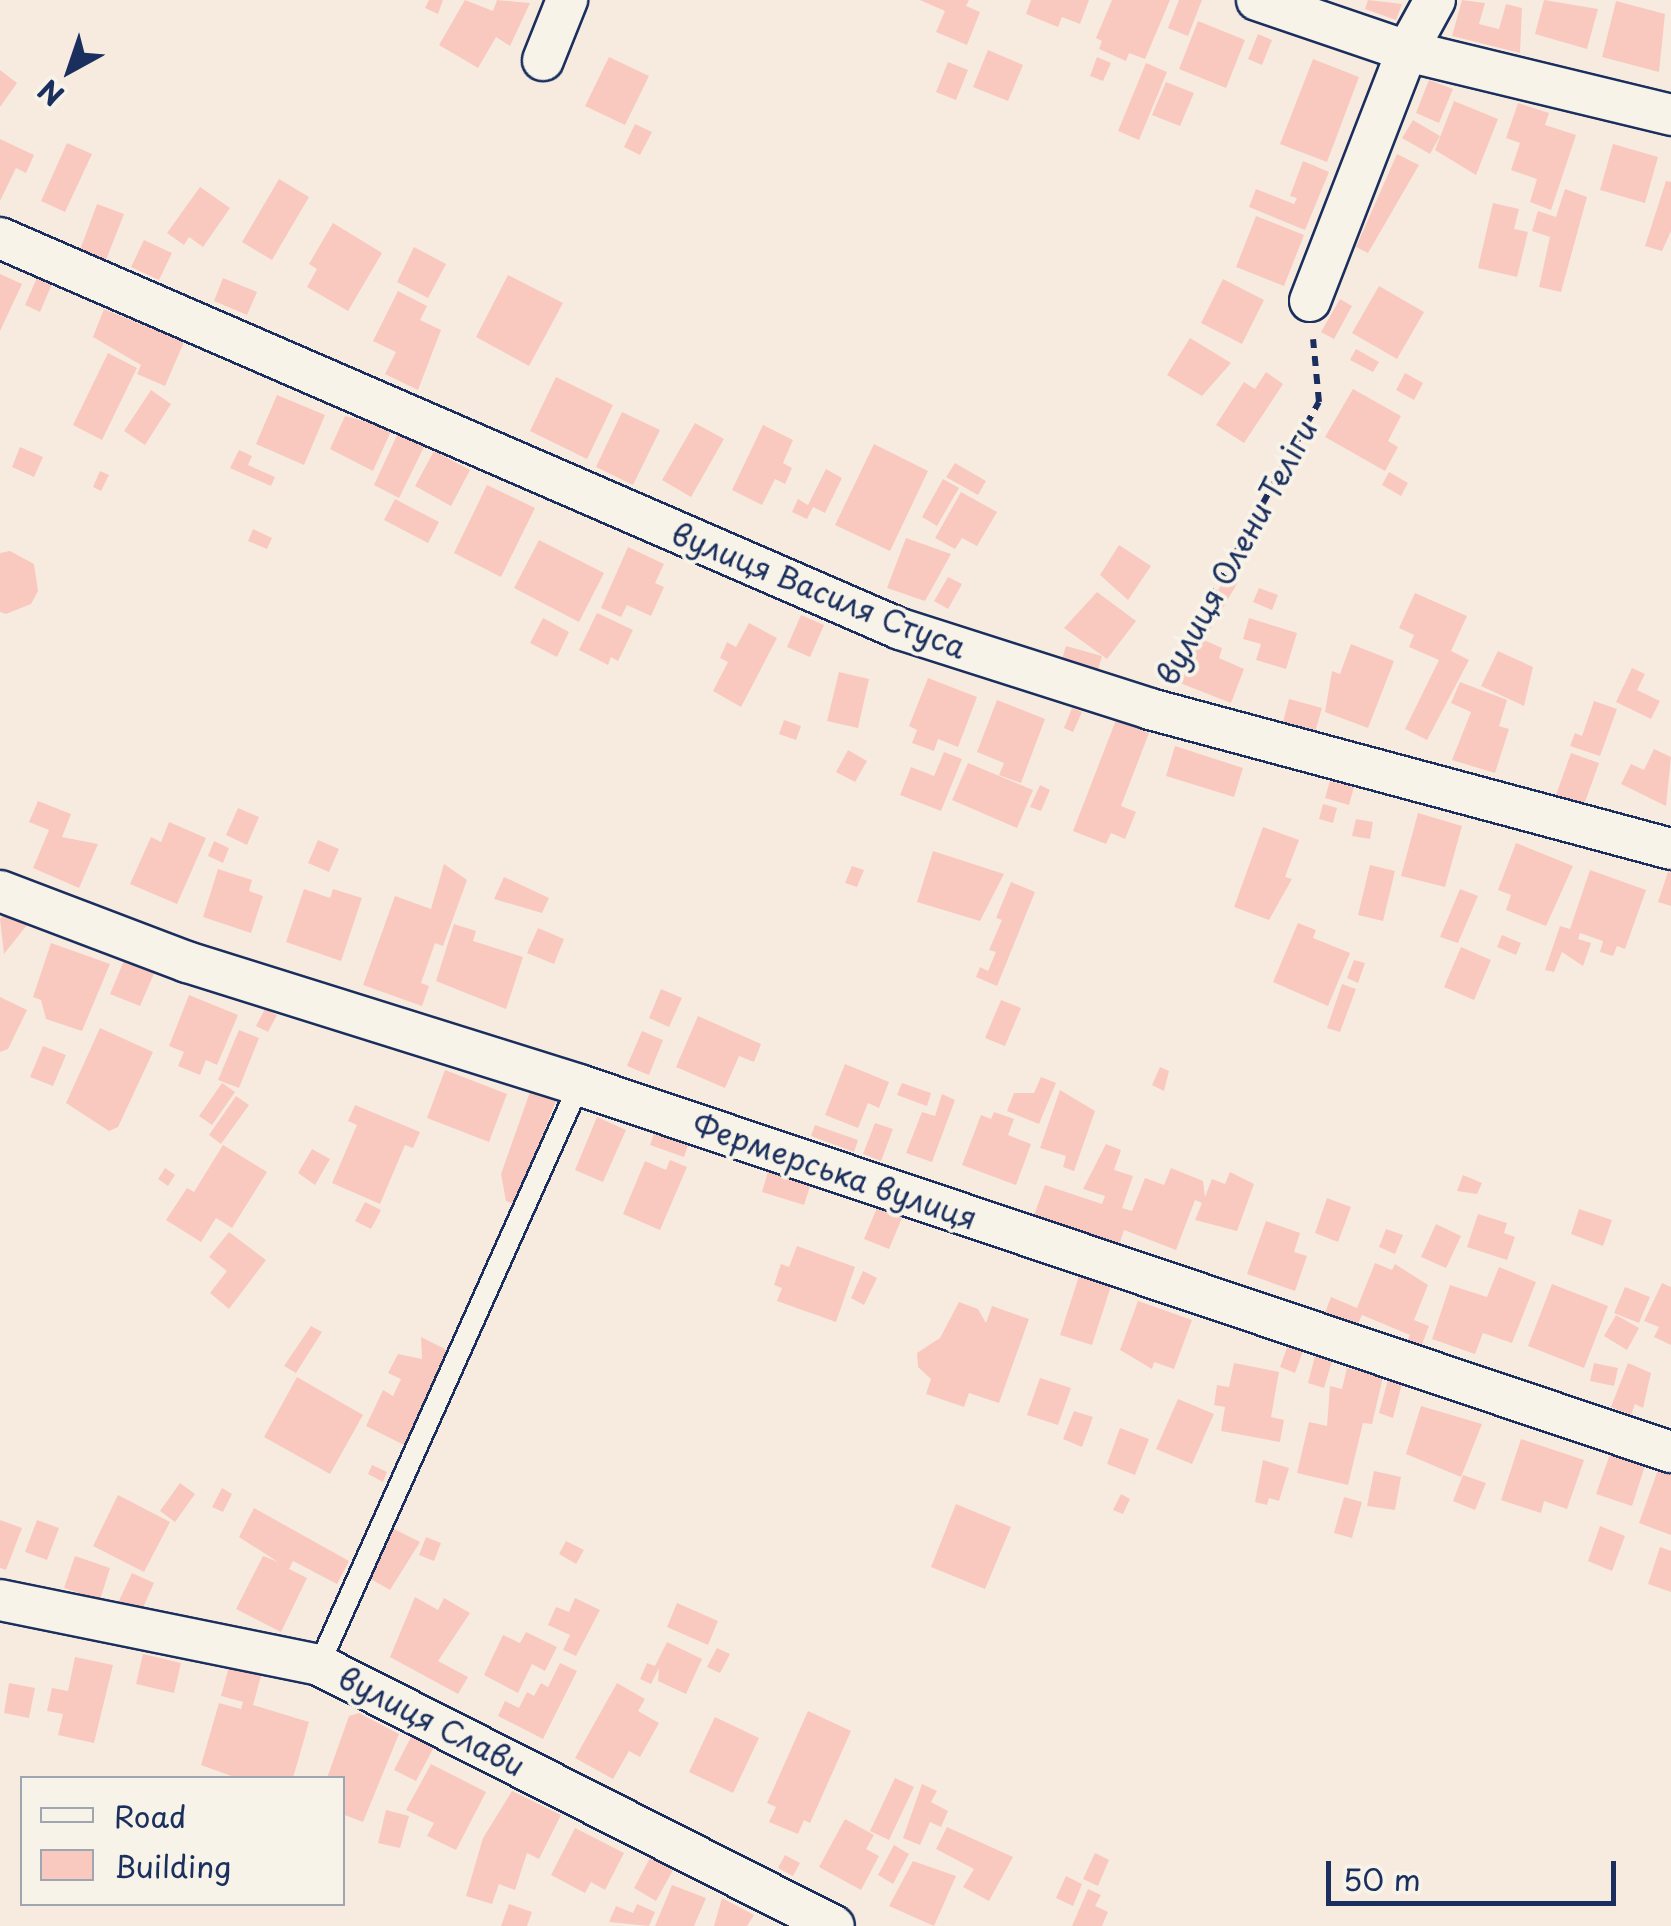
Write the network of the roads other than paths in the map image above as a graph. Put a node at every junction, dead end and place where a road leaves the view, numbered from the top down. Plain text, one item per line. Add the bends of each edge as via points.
1 (567, 0) edge
2 (1257, 0) edge
3 (1435, 0) edge
4 (1407, 52) junction
5 (544, 60) dead end
6 (1671, 115) edge
7 (0, 238) edge
8 (1310, 301) road end
9 (1671, 849) edge
10 (0, 890) edge
11 (579, 1085) junction
12 (1671, 1452) edge
13 (0, 1600) edge
14 (318, 1665) junction
15 (834, 1926) edge

1 - 5 street
2 - 4 street
3 - 4 street
4 - 6 street
4 - 8 street
7 - 9 street, вулиця Василя Стуса via 900,629 1150,709
10 - 11 street, Фермерська вулиця via 187,962
11 - 12 street, Фермерська вулиця
11 - 14 lane
13 - 14 street, вулиця Слави
14 - 15 street, вулиця Слави

